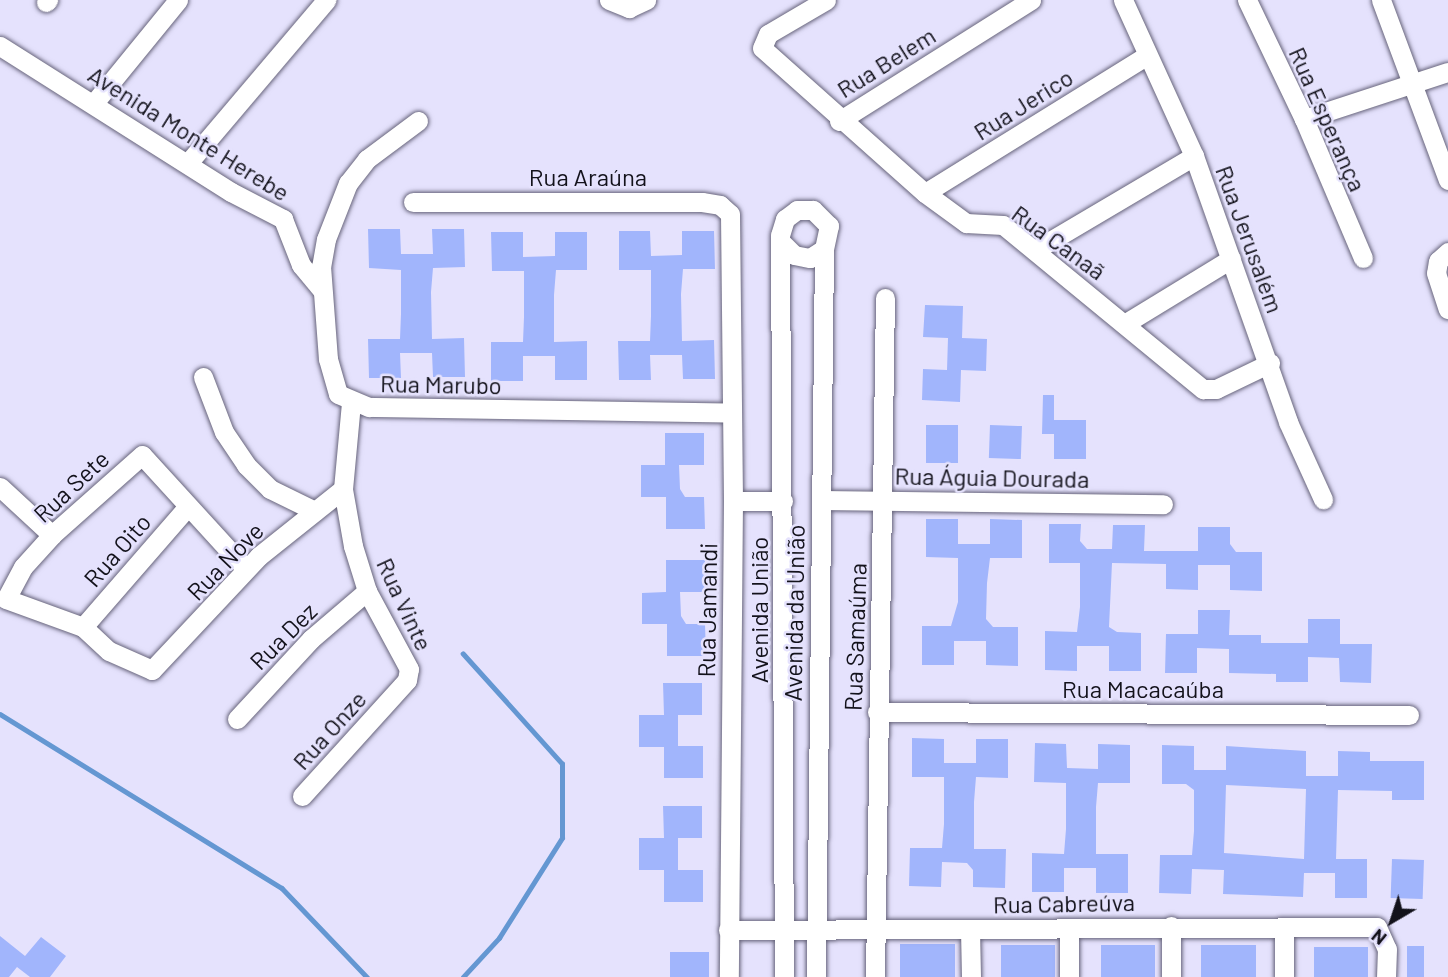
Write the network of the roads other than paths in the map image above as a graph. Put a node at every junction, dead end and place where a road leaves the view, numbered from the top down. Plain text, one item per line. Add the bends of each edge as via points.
1 (178, 0) edge
2 (326, 0) edge
3 (609, 0) edge
4 (646, 0) edge
5 (826, 0) edge
6 (1031, 0) edge
7 (1123, 0) edge
8 (1247, 0) edge
9 (1381, 0) edge
10 (0, 46) edge
11 (1146, 56) junction
12 (1448, 72) edge
13 (1412, 87) junction
14 (94, 103) junction
15 (1304, 119) junction
16 (418, 121) dead end
17 (839, 121) junction
18 (1194, 156) junction
19 (188, 163) junction
20 (1448, 180) edge
21 (925, 193) junction
22 (413, 202) dead end
23 (782, 243) junction
24 (729, 245) joint
25 (824, 249) junction
26 (1035, 250) junction
27 (1448, 252) edge
28 (1363, 258) dead end
29 (1231, 259) junction
30 (322, 290) junction
31 (885, 298) dead end
32 (1448, 309) edge
33 (1126, 323) junction
34 (1270, 363) junction
35 (203, 377) dead end
36 (351, 403) junction
37 (732, 413) junction
38 (0, 487) edge
39 (343, 489) junction
40 (1323, 499) dead end
41 (821, 500) junction
42 (883, 500) junction
43 (733, 501) junction
44 (783, 501) junction
45 (1163, 504) dead end
46 (188, 506) junction
47 (315, 511) junction
48 (52, 535) junction
49 (246, 569) junction
50 (367, 591) junction
51 (83, 627) junction
52 (393, 695) joint
53 (877, 712) junction
54 (1409, 715) dead end
55 (237, 719) dead end
56 (302, 796) dead end
57 (1171, 926) junction
58 (1284, 927) junction
59 (1069, 928) junction
60 (970, 929) junction
61 (728, 930) junction
62 (784, 930) junction
63 (813, 931) junction
64 (874, 932) junction
65 (729, 977) edge
66 (784, 977) edge
67 (816, 977) edge
68 (875, 977) edge
69 (971, 977) edge
70 (1069, 977) edge
71 (1171, 977) edge
72 (1284, 977) edge
73 (1386, 977) edge

1 - 14 street
2 - 19 street
3 - 4 street via 629,8
5 - 17 street, Rua Canaã via 768,34 762,48
6 - 17 street, Rua Belem
7 - 11 street, Rua Jerusalém
8 - 15 street, Rua Esperança
9 - 13 street
10 - 14 street, Avenida Monte Herebe
11 - 18 street, Rua Jerusalém
11 - 21 street, Rua Jerico
12 - 13 street
13 - 15 street
13 - 20 street
14 - 19 street, Avenida Monte Herebe
15 - 28 street, Rua Esperança
16 - 30 street, Rua Marubo via 367,159 348,183 326,239
17 - 21 street, Rua Canaã
18 - 26 street
18 - 29 street, Rua Jerusalém
19 - 30 street, Avenida Monte Herebe via 283,219 301,265
21 - 26 street, Rua Canaã via 966,223 1003,225
22 - 24 street, Rua Araúna via 702,202 728,211
23 - 25 street via 802,258
23 - 25 street, Avenida da União via 785,219 805,209 820,214 829,226
23 - 44 street, Avenida União
24 - 37 street, Rua Jamandi
25 - 41 street, Avenida da União
26 - 33 street, Rua Canaã
27 - 32 street via 1438,261 1436,273
29 - 33 street
29 - 34 street, Rua Jerusalém
30 - 36 street, Rua Marubo via 333,386
31 - 42 street, Rua Samaúma
33 - 34 street, Rua Canaã via 1203,388 1216,389
34 - 40 street, Rua Jerusalém via 1288,422
35 - 47 street via 224,432 246,466 270,489
36 - 37 street, Rua Marubo via 369,407
36 - 39 street, Rua Vinte
37 - 43 street, Rua Jamandi
38 - 48 street
39 - 47 street, Rua Nove
39 - 50 street, Rua Vinte
41 - 42 street, Rua Águia Dourada
41 - 63 street, Avenida da União
42 - 45 street, Rua Águia Dourada
42 - 53 street, Rua Samaúma
43 - 44 street, Avenida da União
43 - 61 street, Rua Jamandi
44 - 62 street, Avenida União
46 - 48 street, Rua Sete via 150,458 136,458
46 - 49 street
46 - 51 street, Rua Oito
47 - 49 street, Rua Nove
48 - 51 street, Rua Sete via 7,596 12,605
49 - 51 street, Rua Nove via 161,664 146,670 109,651
50 - 52 street, Rua Vinte via 409,669 407,680
50 - 55 street, Rua Dez via 311,639
52 - 56 street, Rua Onze
53 - 54 street, Rua Macacaúba
53 - 64 street, Rua Samaúma
57 - 58 street, Rua Cabreúva
57 - 59 street, Rua Cabreúva
57 - 71 street
58 - 72 street
58 - 73 street, Rua Cabreúva via 1377,927 1387,948
59 - 60 street, Rua Cabreúva
59 - 70 street
60 - 64 street, Rua Cabreúva
60 - 69 street
61 - 62 street, Rua Cabreúva
61 - 65 street, Rua Jamandi
62 - 63 street, Rua Cabreúva
62 - 66 street, Avenida União
63 - 64 street, Rua Cabreúva
63 - 67 street, Avenida da União
64 - 68 street, Rua Samaúma

